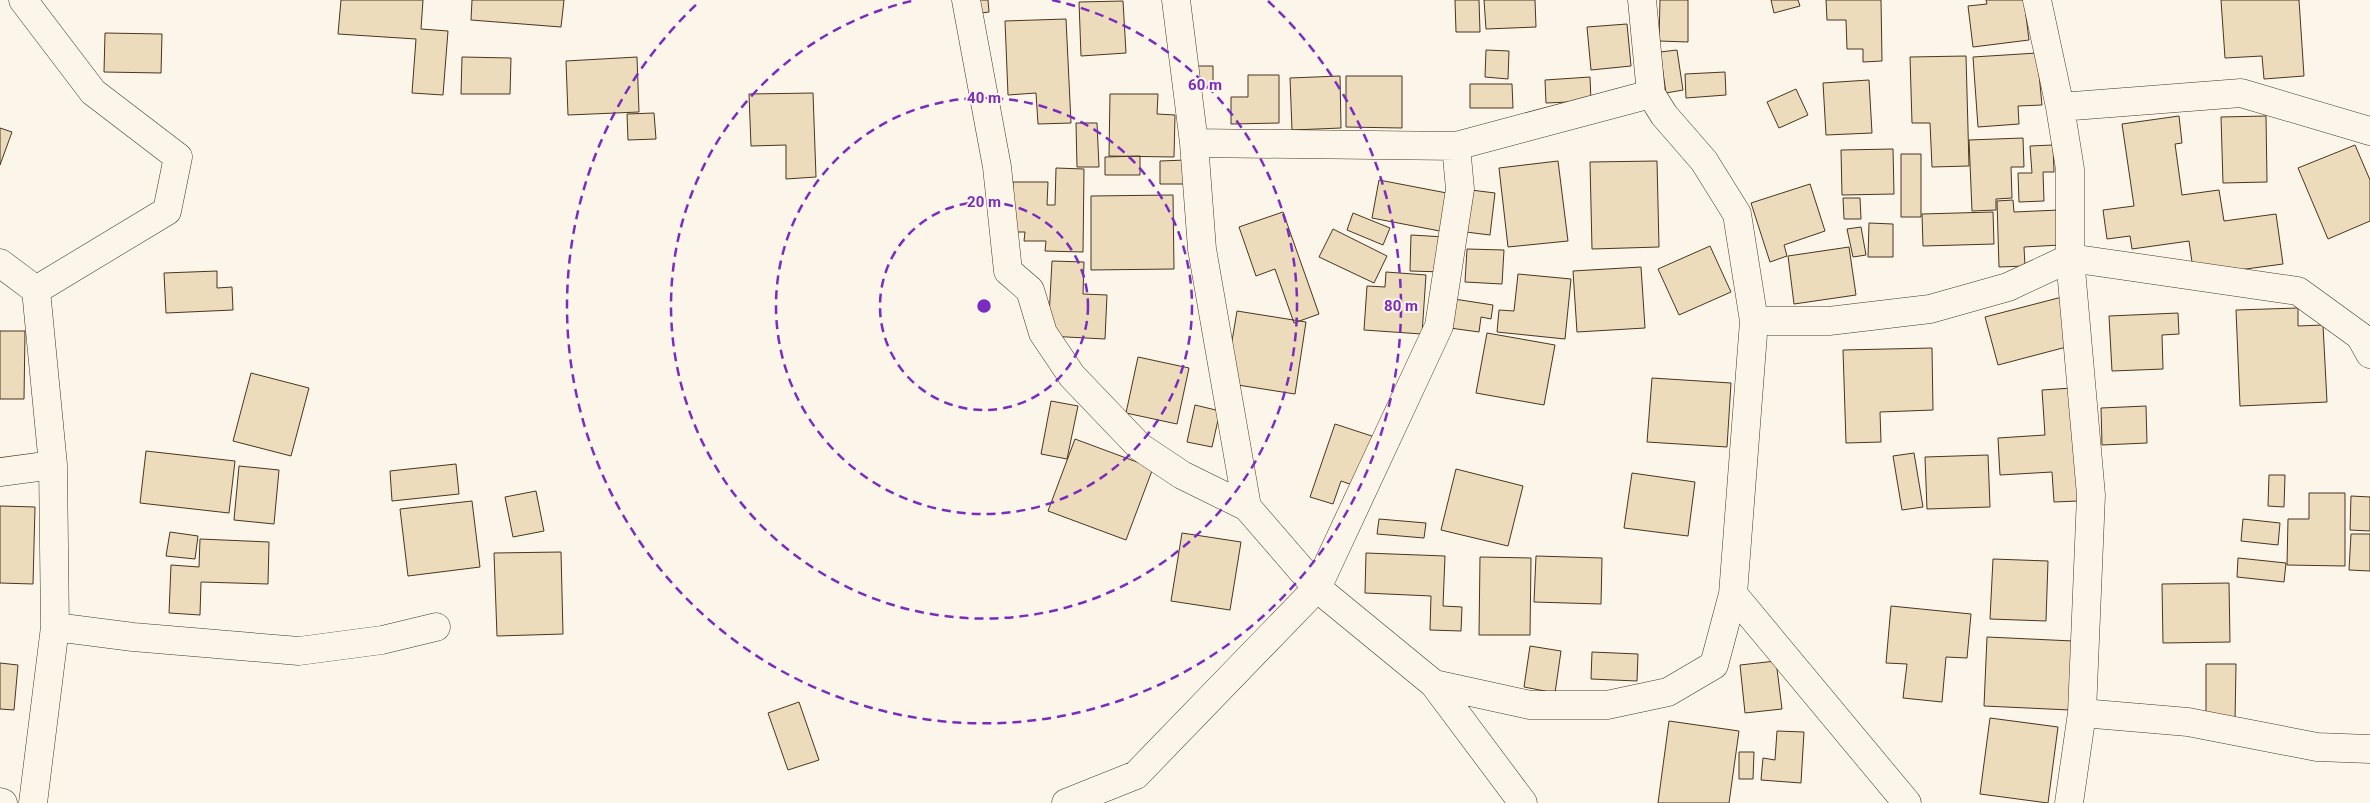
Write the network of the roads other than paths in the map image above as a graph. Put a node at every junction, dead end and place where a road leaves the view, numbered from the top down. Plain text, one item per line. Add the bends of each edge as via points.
1 (23, 0) edge
2 (966, 0) edge
3 (1176, 0) edge
4 (1642, 0) edge
5 (2037, 0) edge
6 (1651, 94) junction
7 (2060, 107) junction
8 (2370, 131) edge
9 (1194, 143) junction
10 (1456, 146) junction
11 (2070, 258) junction
12 (0, 263) edge
13 (36, 290) junction
14 (1754, 321) junction
15 (2370, 354) edge
16 (53, 465) junction
17 (0, 472) edge
18 (1247, 507) junction
19 (1317, 588) junction
20 (1733, 594) junction
21 (54, 627) junction
22 (436, 627) dead end
23 (1434, 684) junction
24 (2082, 713) junction
25 (2370, 749) edge
26 (33, 803) edge
27 (1066, 803) edge
28 (1523, 803) edge
29 (1907, 803) edge
30 (2068, 803) edge

1 - 13 street via 93,92 178,157 167,211
2 - 18 street via 997,166 1008,271 1030,290 1043,333 1072,376 1140,447 1182,475
3 - 9 street
4 - 6 street
5 - 7 street
6 - 10 street
6 - 14 street via 1664,115 1704,161 1736,214
7 - 8 street via 2241,92
7 - 11 street via 2070,169
9 - 10 street
9 - 18 street via 1202,249
10 - 19 street via 1460,189 1439,326
11 - 14 street via 2008,287 1930,309 1828,321
11 - 15 street via 2298,291 2360,336
11 - 24 street via 2091,495
12 - 13 street
13 - 16 street
14 - 20 street
16 - 17 street
16 - 21 street
18 - 19 street
19 - 23 street
19 - 27 street via 1136,775
20 - 23 street via 1714,665 1668,692 1607,705 1530,705
20 - 29 street
21 - 22 street via 298,651 382,640
21 - 26 street
23 - 28 street
24 - 25 street via 2188,722 2317,747
24 - 30 street

